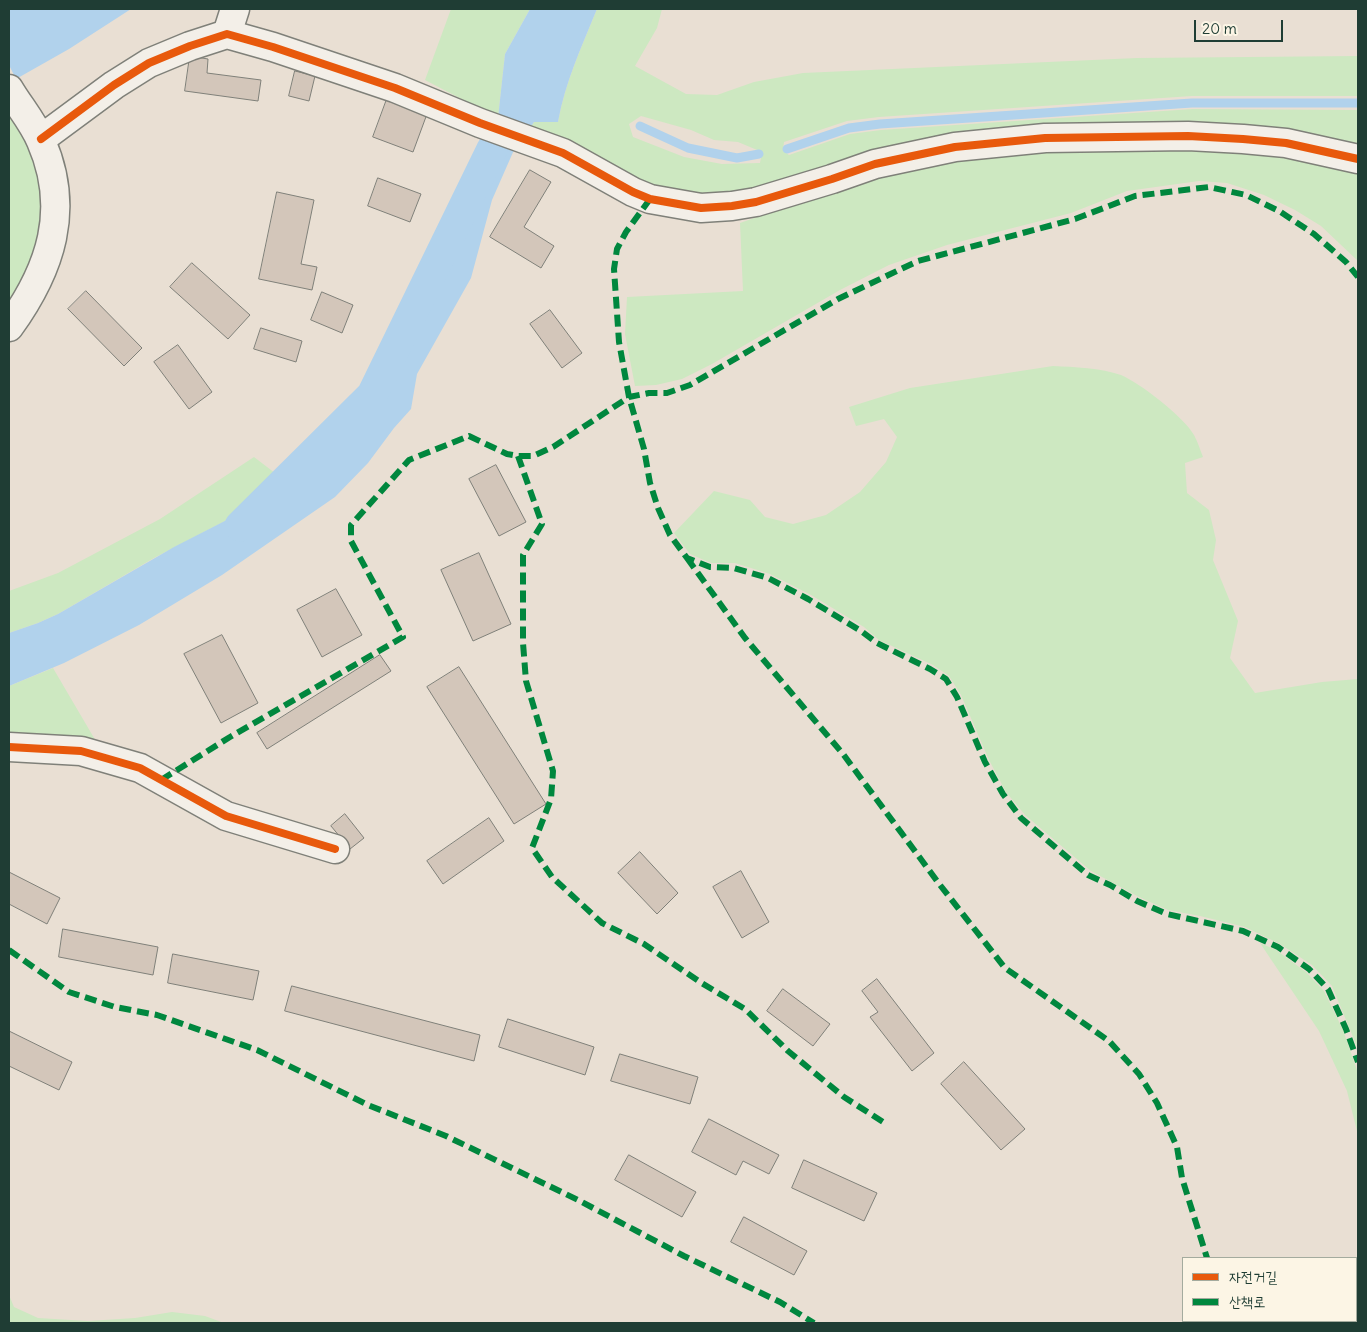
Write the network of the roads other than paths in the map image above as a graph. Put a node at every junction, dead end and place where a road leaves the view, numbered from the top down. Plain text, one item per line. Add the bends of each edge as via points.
1 (235, 9) edge
2 (227, 34) junction
3 (12, 95) edge
4 (41, 139) junction
5 (1358, 159) edge
6 (9, 327) edge
7 (9, 748) edge
8 (335, 849) dead end

1 - 2 street
2 - 4 street via 148,63
2 - 5 street via 395,88 563,153 650,199 701,208 756,202 875,164 955,147 1045,138 1188,136 1243,139 1286,143
3 - 4 street
4 - 6 street via 54,179 56,221 48,254
7 - 8 street via 81,751 140,768 226,816

